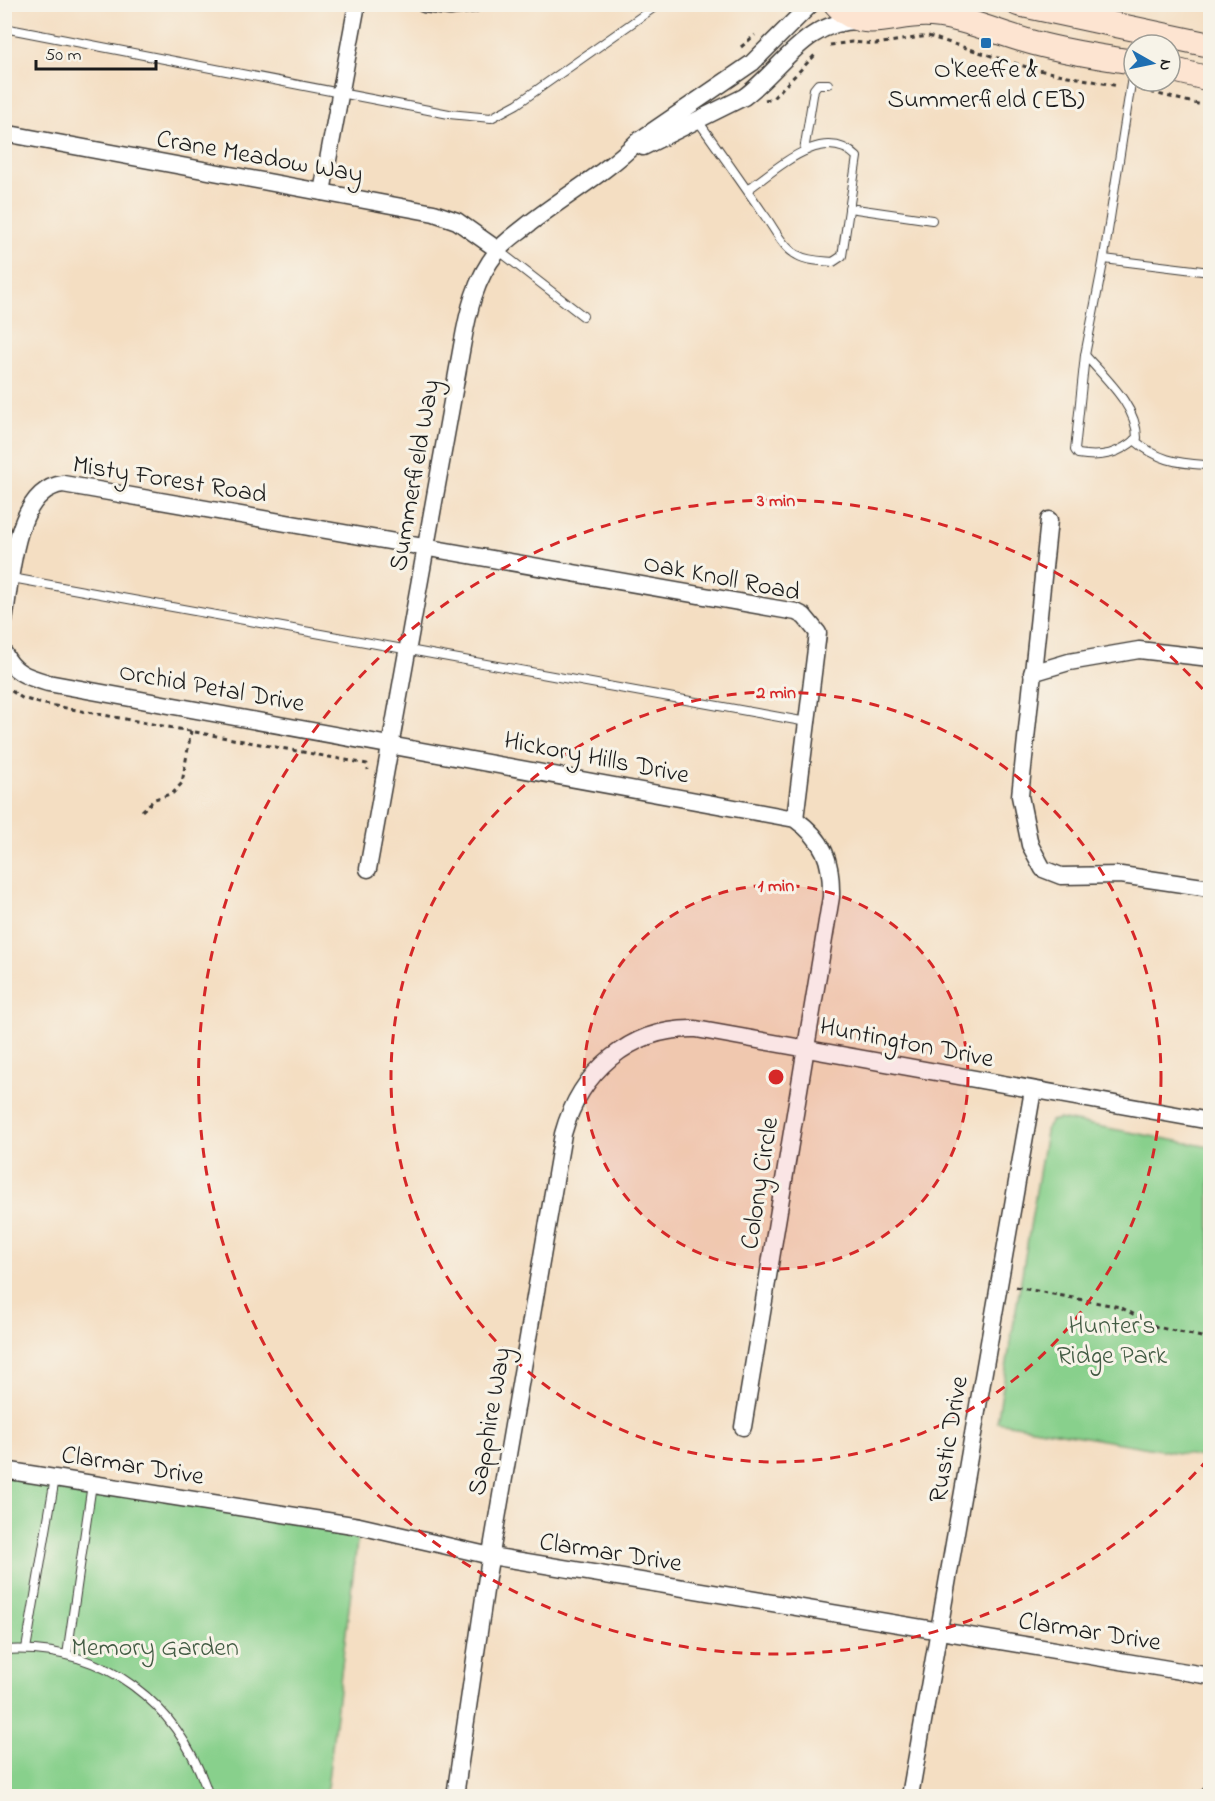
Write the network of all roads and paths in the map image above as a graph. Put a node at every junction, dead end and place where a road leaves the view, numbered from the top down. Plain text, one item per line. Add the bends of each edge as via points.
1 (357, 4) edge
2 (424, 4) edge
3 (474, 4) edge
4 (659, 4) edge
5 (811, 4) edge
6 (836, 4) edge
7 (1018, 4) edge
8 (897, 12) edge
9 (858, 21) junction
10 (4, 28) edge
11 (1122, 33) edge
12 (1182, 42) edge
13 (1210, 45) edge
14 (827, 46) dead end
15 (819, 51) dead end
16 (1122, 61) edge
17 (1182, 72) edge
18 (1210, 80) edge
19 (828, 84) dead end
20 (1122, 87) edge
21 (1128, 93) edge
22 (1150, 93) edge
23 (340, 94) junction
24 (773, 98) dead end
25 (1210, 107) edge
26 (693, 114) junction
27 (4, 132) edge
28 (804, 151) junction
29 (747, 190) junction
30 (322, 192) junction
31 (849, 208) junction
32 (932, 220) dead end
33 (498, 250) junction
34 (1104, 259) junction
35 (1210, 272) edge
36 (583, 316) dead end
37 (1085, 355) junction
38 (1134, 440) junction
39 (1210, 463) edge
40 (1049, 520) dead end
41 (425, 548) junction
42 (12, 578) junction
43 (4, 621) edge
44 (407, 650) junction
45 (4, 653) edge
46 (1210, 658) edge
47 (1032, 673) junction
48 (4, 686) edge
49 (807, 722) junction
50 (190, 731) junction
51 (390, 744) junction
52 (385, 774) junction
53 (142, 812) dead end
54 (795, 819) junction
55 (368, 869) dead end
56 (1210, 888) edge
57 (806, 1048) junction
58 (603, 1064) joint
59 (1033, 1090) junction
60 (1210, 1121) edge
61 (999, 1283) junction
62 (1210, 1339) edge
63 (743, 1427) dead end
64 (4, 1470) edge
65 (55, 1478) junction
66 (92, 1484) junction
67 (491, 1557) junction
68 (940, 1631) junction
69 (26, 1649) junction
70 (4, 1650) edge
71 (68, 1655) junction
72 (1210, 1676) edge
73 (209, 1797) edge
74 (455, 1797) edge
75 (910, 1797) edge

1 - 23 street
2 - 3 street
4 - 23 lane via 517,104 491,118
5 - 26 street, Summerfield Way
6 - 9 street
7 - 11 street
8 - 9 street via 869,22
8 - 16 street via 942,16 1072,52
9 - 26 street, Summerfield Way via 839,23 809,35 758,87 733,104
10 - 23 lane
12 - 13 street
14 - 20 path via 928,36 1033,69
15 - 24 path
17 - 18 street
19 - 28 lane via 818,84 814,89
21 - 34 lane
22 - 25 path
23 - 30 street
26 - 29 lane
26 - 33 street, Summerfield Way via 623,156
27 - 30 street, Crane Meadow Way
28 - 29 lane
28 - 31 lane via 820,143 848,148 857,157
29 - 31 lane via 787,247 810,259 833,262 842,256
30 - 33 street, Crane Meadow Way via 446,216
31 - 32 lane
33 - 36 lane
33 - 41 street, Summerfield Way via 468,312
34 - 35 lane
34 - 37 lane
37 - 38 lane via 1127,405 1137,425
37 - 38 lane via 1075,450 1078,454 1102,457 1121,451
38 - 39 lane via 1168,461
40 - 47 street
41 - 42 street, Misty Forest Road via 63,484 43,492 26,511
41 - 44 street, Summerfield Way
41 - 49 street, Oak Knoll Road via 796,612 818,633
42 - 43 street, Misty Forest Road
42 - 44 lane
44 - 49 lane
44 - 51 street, Summerfield Way
45 - 51 street, Orchid Petal Drive via 12,667 24,676
46 - 47 street via 1139,650
47 - 56 street via 1020,796 1030,845 1043,869 1061,876 1121,875
48 - 50 path via 39,703
49 - 54 street, Oak Knoll Road
50 - 52 path via 367,764 369,770
50 - 53 path via 182,783
51 - 52 street, Summerfield Way
51 - 54 street, Hickory Hills Drive
52 - 55 street, Summerfield Way
54 - 57 street, Colony Circle via 813,832 832,873
57 - 58 street, Huntington Drive via 673,1028 624,1046
57 - 59 street, Huntington Drive
57 - 63 street, Colony Circle
58 - 67 street, Sapphire Way via 581,1091 563,1134
59 - 60 street, Huntington Drive
59 - 61 street, Rustic Drive
61 - 62 path via 1120,1307 1157,1327
61 - 68 street, Rustic Drive
64 - 65 street, Clarmar Drive
65 - 66 street, Clarmar Drive
65 - 69 lane
66 - 67 street, Clarmar Drive via 359,1526
66 - 71 lane
67 - 68 street, Clarmar Drive
67 - 74 street, Sapphire Way
68 - 72 street, Clarmar Drive
68 - 75 street, Rustic Drive
69 - 70 lane
69 - 71 lane
71 - 73 lane via 125,1680 160,1708 183,1736 200,1768

